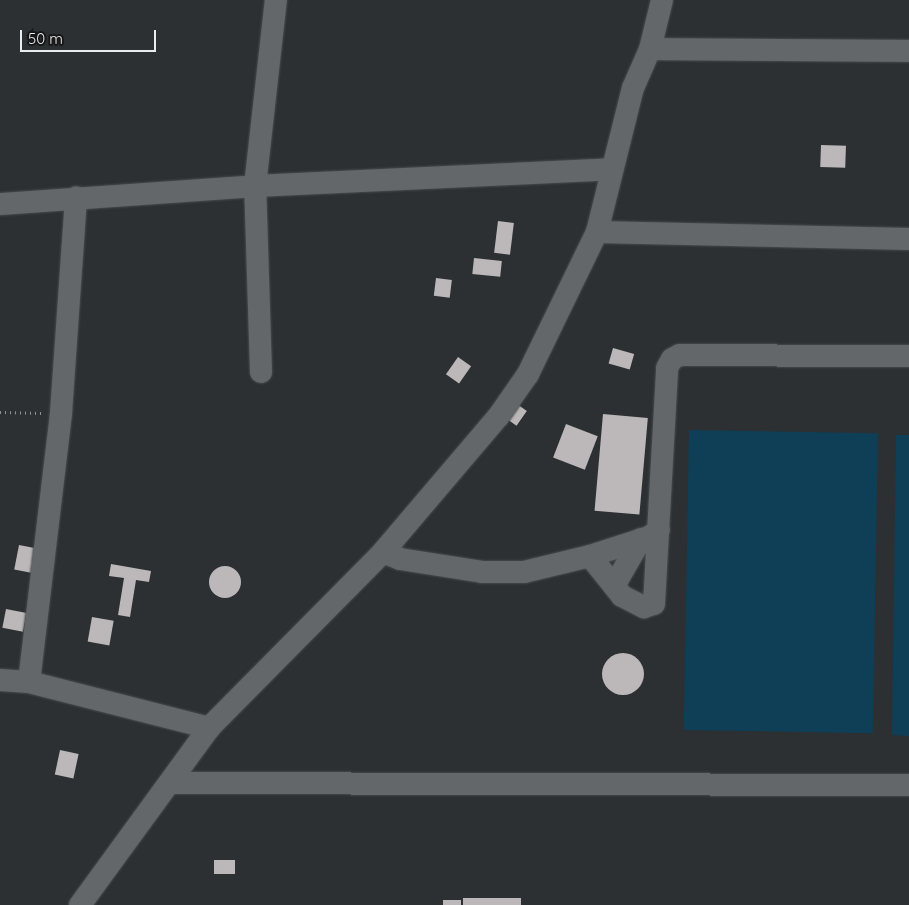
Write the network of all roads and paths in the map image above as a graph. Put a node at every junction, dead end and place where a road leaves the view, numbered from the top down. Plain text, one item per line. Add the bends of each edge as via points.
1 (276, 0) edge
2 (662, 0) edge
3 (650, 49) junction
4 (909, 51) edge
5 (612, 169) junction
6 (255, 186) junction
7 (76, 198) junction
8 (0, 204) edge
9 (597, 232) junction
10 (909, 239) edge
11 (909, 356) edge
12 (261, 372) dead end
13 (0, 412) edge
14 (61, 413) junction
15 (650, 535) junction
16 (383, 552) junction
17 (590, 556) junction
18 (614, 586) junction
19 (0, 680) edge
20 (29, 682) junction
21 (209, 728) junction
22 (171, 783) junction
23 (909, 785) edge
24 (80, 905) edge

1 - 6 street
2 - 3 street
3 - 4 street
3 - 5 street via 634,88
5 - 6 street
5 - 9 street
6 - 7 street
6 - 12 street
7 - 8 street
7 - 14 street
9 - 10 street
9 - 16 street via 528,374 498,417
11 - 15 street via 680,356 672,359 667,368
13 - 14 path
14 - 20 street
15 - 17 street
15 - 18 street
15 - 18 street via 654,604 644,607 630,602
16 - 17 street via 400,559 482,572 535,571
16 - 21 street
17 - 18 street
19 - 20 street
20 - 21 street
21 - 22 street
22 - 23 street
22 - 24 street

